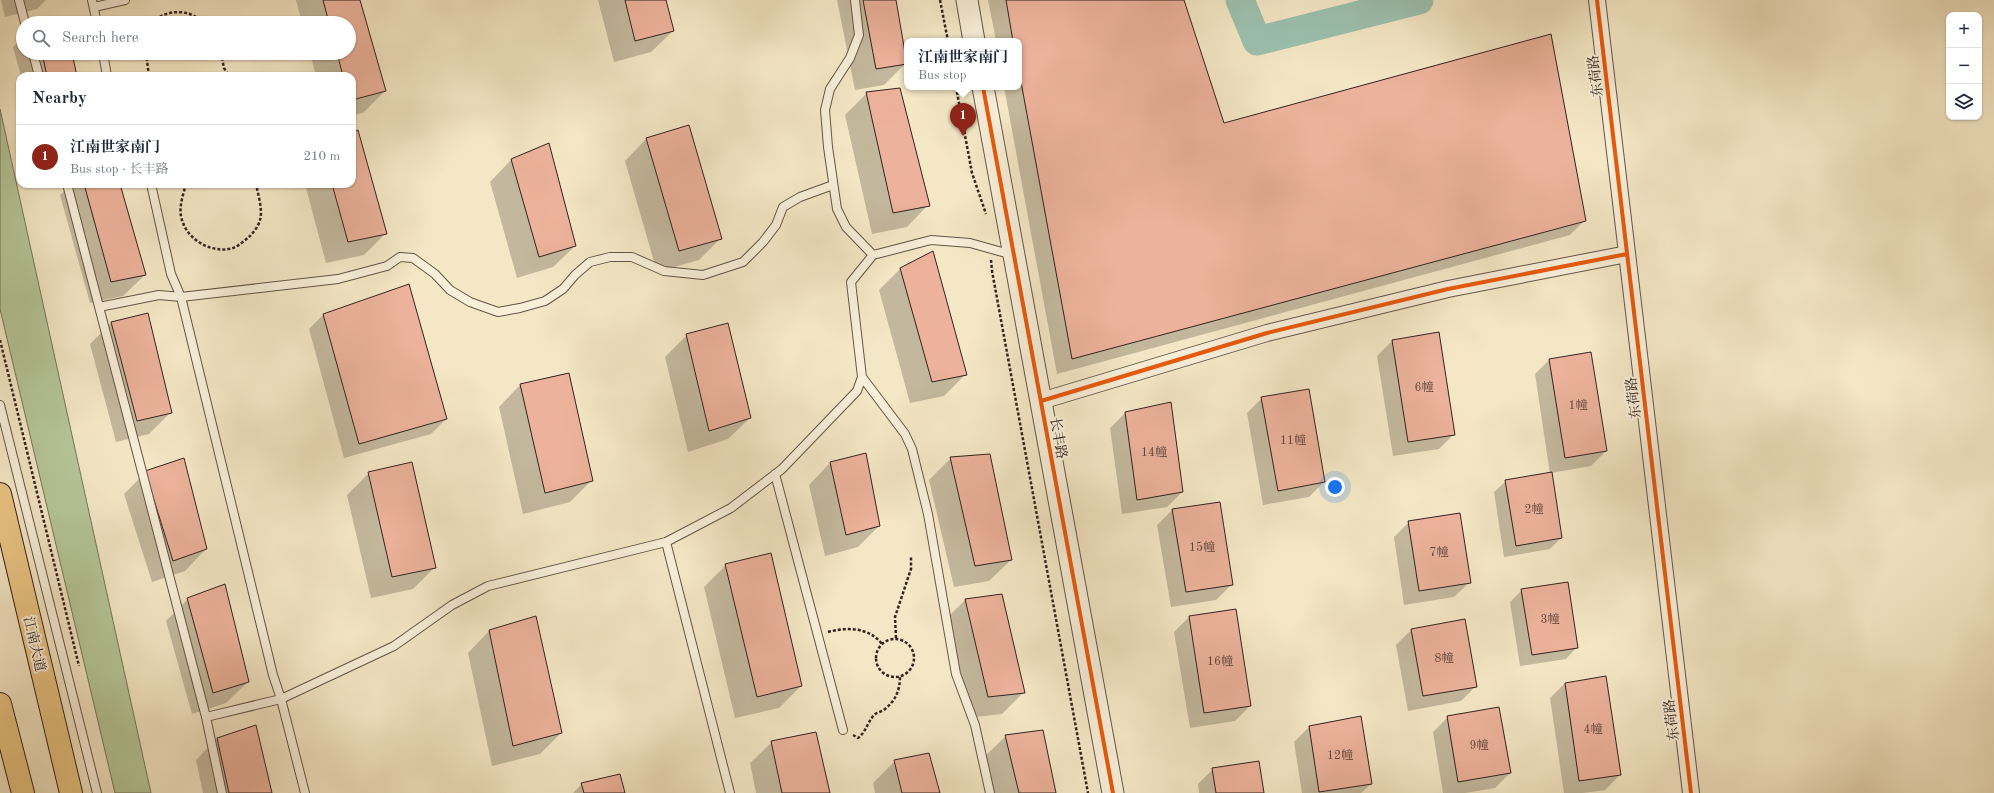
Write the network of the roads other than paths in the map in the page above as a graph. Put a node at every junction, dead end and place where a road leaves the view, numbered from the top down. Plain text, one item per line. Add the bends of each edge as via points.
1 (19, 0) edge
2 (125, 0) edge
3 (856, 0) edge
4 (967, 0) edge
5 (93, 4) edge
6 (1598, 8) edge
7 (23, 16) edge
8 (96, 16) edge
9 (973, 38) edge
10 (35, 60) edge
11 (105, 60) edge
12 (38, 72) edge
13 (107, 72) edge
14 (984, 90) edge
15 (833, 185) junction
16 (68, 188) edge
17 (152, 188) edge
18 (1627, 254) junction
19 (873, 255) junction
20 (1014, 255) junction
21 (181, 297) junction
22 (99, 307) junction
23 (862, 377) junction
24 (1041, 400) junction
25 (0, 405) edge
26 (775, 474) junction
27 (0, 494) edge
28 (666, 542) junction
29 (281, 699) junction
30 (0, 704) edge
31 (206, 717) junction
32 (844, 730) road end
33 (23, 793) edge
34 (71, 793) edge
35 (97, 793) edge
36 (222, 793) edge
37 (305, 793) edge
38 (730, 793) edge
39 (990, 793) edge
40 (1113, 793) edge
41 (1690, 793) edge

1 - 7 lane
2 - 5 lane
3 - 15 lane via 859,35 850,58 830,89 825,110
4 - 9 street
5 - 8 lane
6 - 18 street, 东荷路
10 - 12 lane
11 - 13 lane
14 - 20 street, 长丰路
15 - 19 lane via 837,209 846,227
15 - 21 lane via 800,197 783,207 776,225 743,262 703,275 674,273 632,257 610,257 590,262 563,289 545,301 498,312 470,302 450,290 435,274 413,258 407,257 400,257 387,266 338,278
16 - 22 lane
17 - 21 lane via 171,274
18 - 24 street via 1448,289 1267,333
18 - 41 street, 东荷路
19 - 20 lane via 931,240 970,243
19 - 23 lane via 852,282
20 - 24 street, 长丰路
21 - 22 lane via 159,295
21 - 29 lane
22 - 31 lane
23 - 26 lane via 857,392
23 - 39 lane via 905,434 912,448 928,514 956,674 975,725
24 - 40 street, 长丰路
25 - 35 lane
26 - 28 lane via 731,508
26 - 32 lane
27 - 34 highway, 江南大道
28 - 29 lane via 488,586 452,605 394,646
28 - 38 lane
29 - 31 lane
29 - 37 lane
30 - 33 highway
31 - 36 lane

